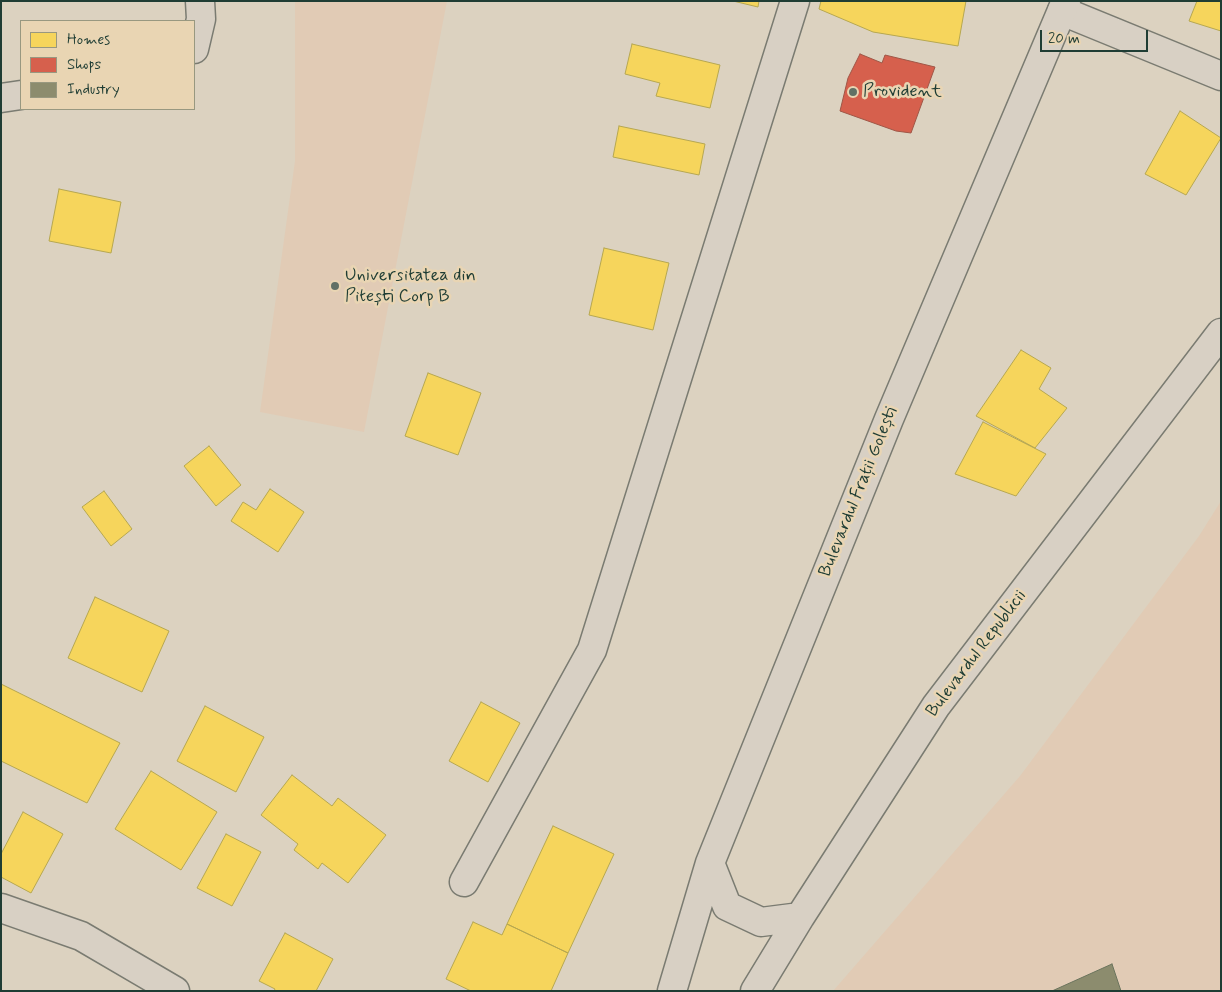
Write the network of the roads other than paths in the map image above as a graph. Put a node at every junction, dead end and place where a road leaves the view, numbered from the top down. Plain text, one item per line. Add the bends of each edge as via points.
1 (200, 1) edge
2 (795, 1) edge
3 (1064, 6) edge
4 (195, 45) edge
5 (1221, 76) edge
6 (20, 95) edge
7 (1, 98) edge
8 (1221, 334) edge
9 (710, 863) junction
10 (464, 882) dead end
11 (1, 908) edge
12 (800, 917) junction
13 (175, 991) edge
14 (672, 991) edge
15 (755, 991) edge

1 - 4 main road via 201,19
2 - 10 main road via 592,650
3 - 5 main road
3 - 9 main road, Bulevardul Frații Golești via 889,419
6 - 7 main road
8 - 12 main road, Bulevardul Republicii via 936,706
9 - 12 main road via 727,906 761,922
9 - 14 main road, Bulevardul Frații Golești
11 - 13 main road via 82,936
12 - 15 main road, Bulevardul Republicii

